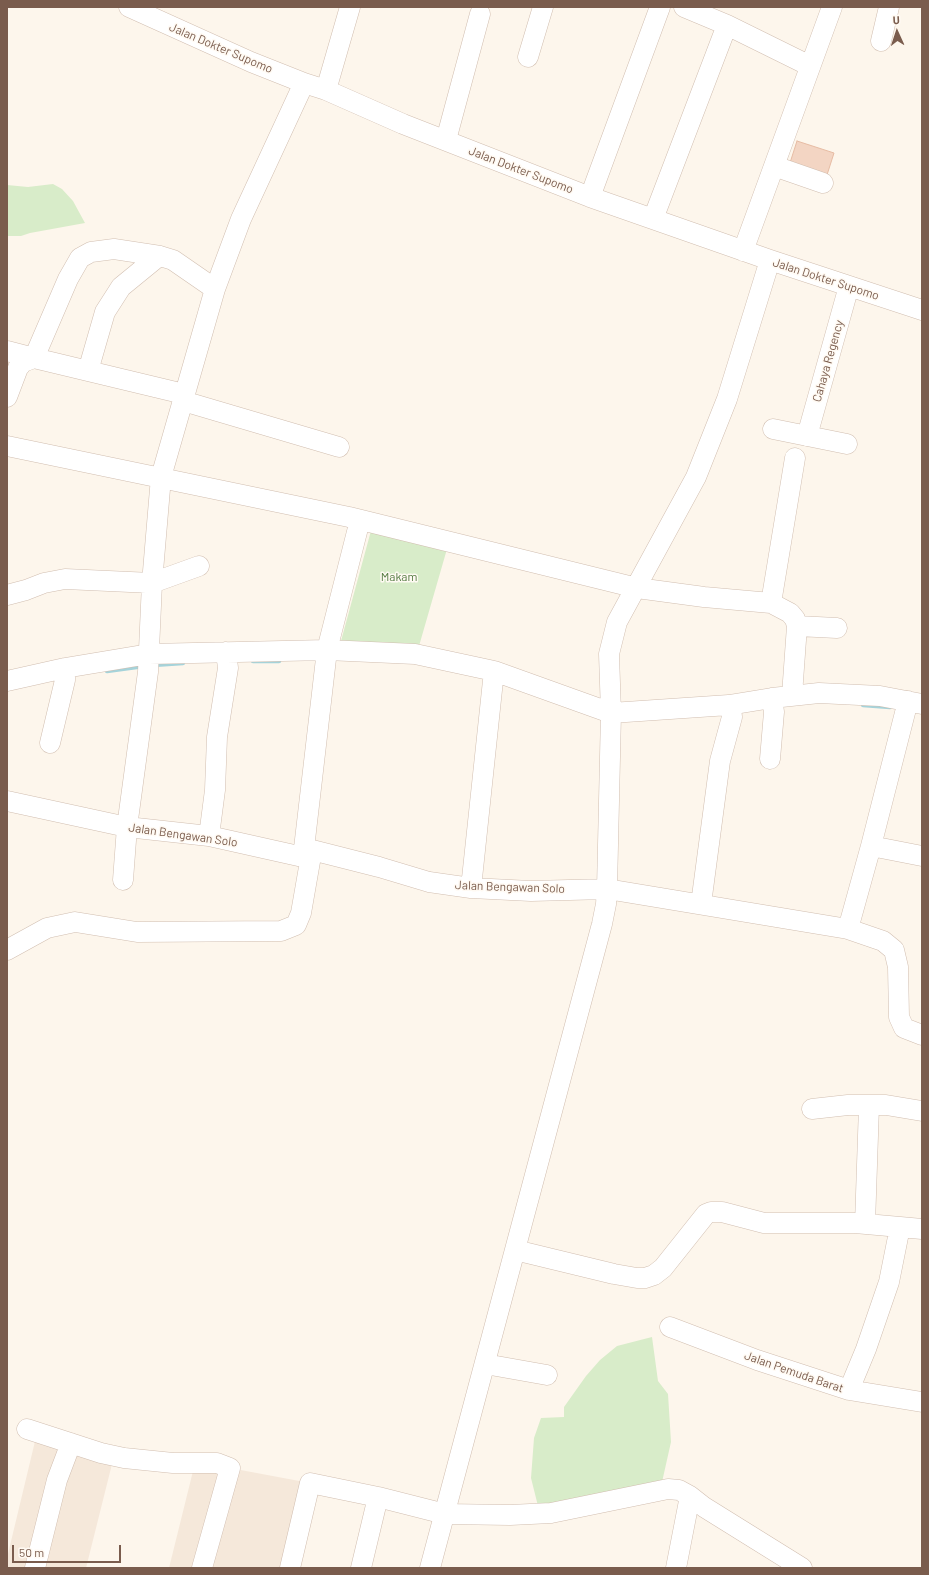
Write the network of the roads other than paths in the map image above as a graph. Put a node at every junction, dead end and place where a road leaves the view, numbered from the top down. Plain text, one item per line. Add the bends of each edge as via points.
1 (129, 7) edge
2 (350, 7) edge
3 (543, 7) edge
4 (660, 7) edge
5 (684, 7) edge
6 (832, 7) edge
7 (889, 7) edge
8 (480, 14) dead end
9 (727, 25) junction
10 (881, 41) dead end
11 (528, 57) dead end
12 (810, 66) junction
13 (304, 83) junction
14 (326, 90) junction
15 (446, 140) junction
16 (774, 166) junction
17 (823, 183) dead end
18 (590, 197) junction
19 (653, 219) junction
20 (743, 251) junction
21 (160, 256) junction
22 (770, 260) junction
23 (849, 286) junction
24 (215, 289) junction
25 (922, 310) edge
26 (7, 351) edge
27 (34, 358) junction
28 (88, 371) junction
29 (7, 397) edge
30 (184, 397) junction
31 (773, 429) dead end
32 (807, 436) junction
33 (847, 444) dead end
34 (7, 446) edge
35 (339, 447) dead end
36 (795, 458) dead end
37 (161, 477) junction
38 (360, 520) junction
39 (199, 566) dead end
40 (152, 583) junction
41 (636, 588) junction
42 (7, 595) edge
43 (771, 603) junction
44 (797, 626) junction
45 (837, 628) dead end
46 (326, 657) junction
47 (227, 659) junction
48 (149, 663) junction
49 (65, 674) junction
50 (494, 676) junction
51 (7, 681) edge
52 (792, 695) junction
53 (773, 704) junction
54 (910, 707) edge
55 (730, 710) junction
56 (611, 713) junction
57 (50, 743) dead end
58 (770, 759) dead end
59 (7, 801) edge
60 (127, 827) junction
61 (209, 836) junction
62 (871, 846) junction
63 (308, 854) junction
64 (922, 856) edge
65 (123, 880) dead end
66 (471, 888) junction
67 (607, 888) junction
68 (701, 904) junction
69 (848, 929) junction
70 (7, 950) edge
71 (922, 1035) edge
72 (869, 1106) junction
73 (812, 1109) dead end
74 (922, 1111) edge
75 (865, 1224) junction
76 (900, 1227) junction
77 (922, 1229) edge
78 (515, 1250) junction
79 (670, 1327) dead end
80 (485, 1364) junction
81 (547, 1375) dead end
82 (850, 1390) junction
83 (922, 1402) edge
84 (27, 1429) dead end
85 (71, 1444) junction
86 (690, 1496) junction
87 (378, 1497) junction
88 (445, 1514) junction
89 (35, 1568) edge
90 (202, 1568) edge
91 (290, 1568) edge
92 (361, 1568) edge
93 (430, 1568) edge
94 (676, 1568) edge
95 (802, 1568) edge

1 - 13 street, Jalan Dokter Supomo
2 - 14 street
3 - 11 street
4 - 18 street
5 - 9 street
6 - 12 street
7 - 10 street
8 - 15 street
9 - 12 street
9 - 19 street
12 - 16 street
13 - 14 street, Jalan Dokter Supomo
13 - 24 street via 241,219
14 - 15 street, Jalan Dokter Supomo
15 - 18 street, Jalan Dokter Supomo
16 - 17 street
16 - 20 street
18 - 19 street, Jalan Dokter Supomo
19 - 20 street, Jalan Dokter Supomo
20 - 22 street, Jalan Dokter Supomo
21 - 24 street via 173,260
21 - 27 street via 114,249 91,252 80,258 68,279
21 - 28 street via 121,287 105,312
22 - 23 street, Jalan Dokter Supomo
22 - 41 street via 727,399 696,477
23 - 25 street, Jalan Dokter Supomo
23 - 32 street, Cahaya Regency
24 - 30 street
26 - 27 street
27 - 28 street
27 - 29 street via 23,362 18,368
28 - 30 street
30 - 35 street
30 - 37 street
31 - 32 street
32 - 33 street
34 - 37 street
36 - 43 street
37 - 38 street
37 - 40 street
38 - 41 street
38 - 46 street
39 - 40 street
40 - 42 street via 65,579
40 - 48 street
41 - 43 street
41 - 56 street via 617,622 613,638 610,654
43 - 44 street via 790,613
44 - 45 street
44 - 52 street
46 - 47 street
46 - 50 street via 415,654
46 - 63 street
47 - 48 street
47 - 61 street via 217,737 215,790
48 - 49 street
48 - 60 street
49 - 51 street
49 - 57 street
50 - 56 street
50 - 66 street
52 - 53 street
52 - 54 street via 819,693 880,696
53 - 55 street
53 - 58 street
54 - 62 street
55 - 56 street
55 - 68 street via 720,761
56 - 67 street
59 - 60 street, Jalan Bengawan Solo
60 - 61 street, Jalan Bengawan Solo
60 - 65 street
61 - 63 street, Jalan Bengawan Solo
62 - 64 street
62 - 69 street
63 - 66 street, Jalan Bengawan Solo via 379,867 429,882
63 - 70 street via 301,913 296,925 281,931 137,932 75,922 46,928
66 - 67 street, Jalan Bengawan Solo via 531,891
67 - 68 street, Jalan Bengawan Solo
67 - 78 street via 602,924
68 - 69 street, Jalan Bengawan Solo
69 - 71 street, Jalan Bengawan Solo via 883,942 894,950 898,967 899,1017 904,1028
72 - 73 street via 848,1105
72 - 74 street via 886,1105
72 - 75 street
75 - 76 street
75 - 78 street via 764,1223 722,1212 711,1212 706,1214 663,1268 645,1278 614,1274
76 - 77 street
76 - 82 street via 889,1282
78 - 80 street
79 - 82 street, Jalan Pemuda Barat via 751,1358
80 - 81 street
80 - 88 street
82 - 83 street, Jalan Pemuda Barat
84 - 85 street
85 - 89 street via 57,1480
85 - 90 street via 124,1458 173,1463 217,1463 230,1468
86 - 88 street via 680,1490 668,1489 551,1513
86 - 94 street
86 - 95 street
87 - 88 street
87 - 91 street via 310,1483
87 - 92 street
88 - 93 street

